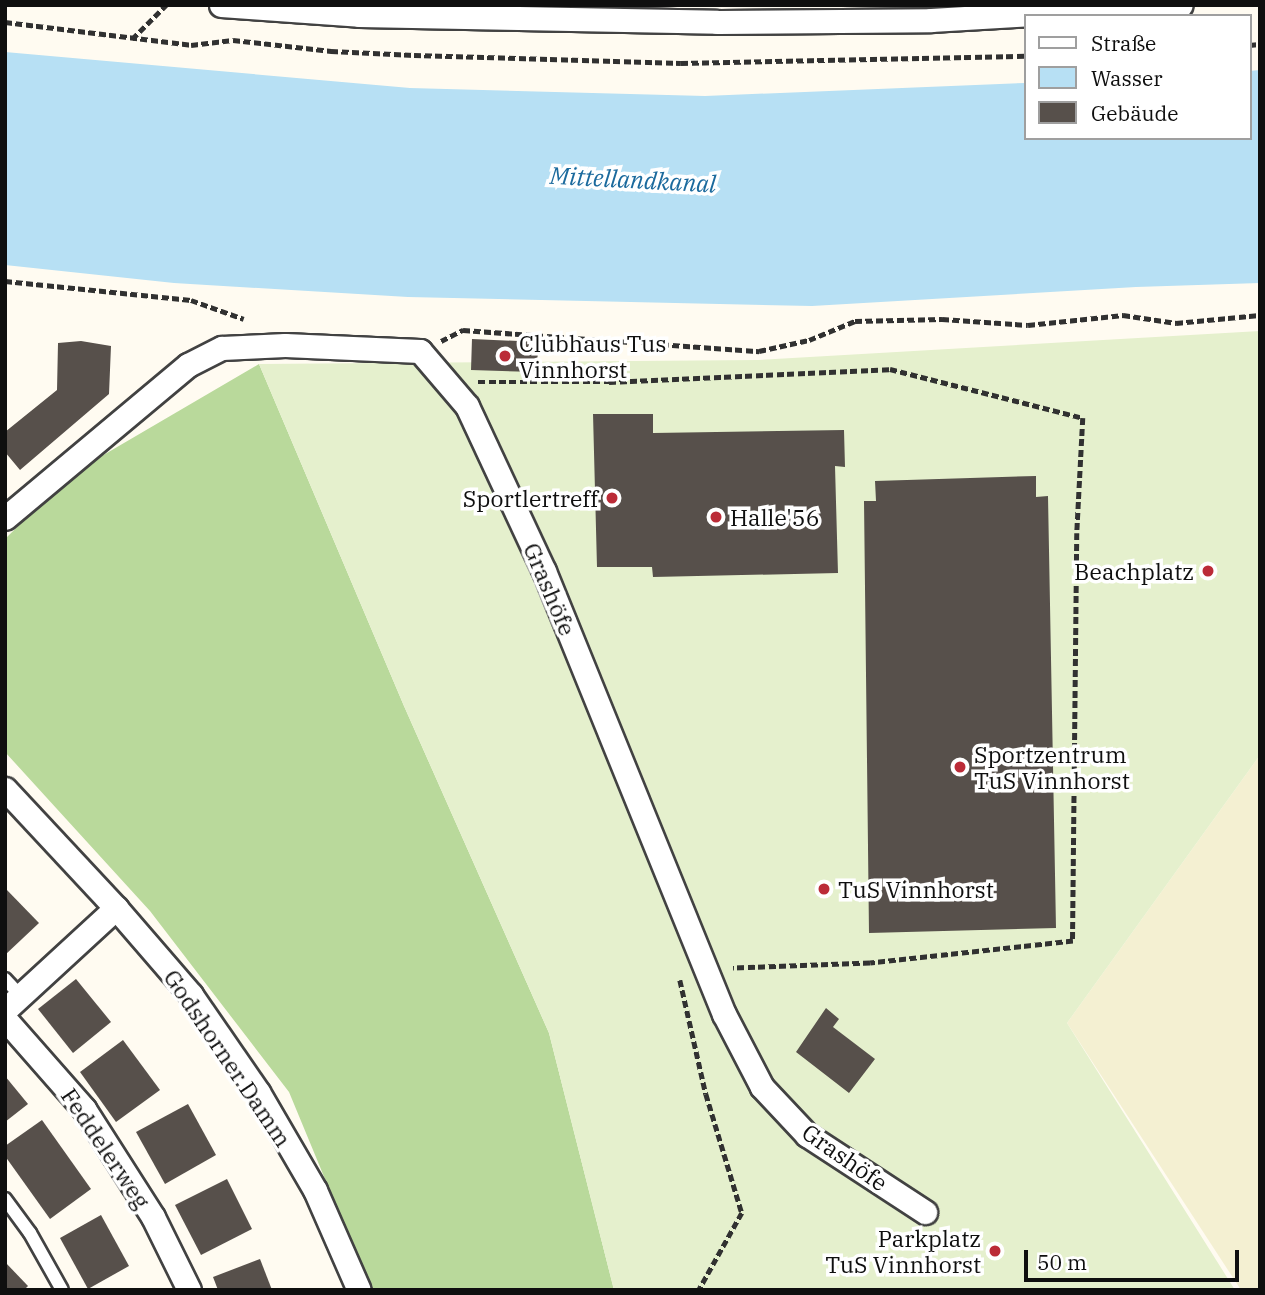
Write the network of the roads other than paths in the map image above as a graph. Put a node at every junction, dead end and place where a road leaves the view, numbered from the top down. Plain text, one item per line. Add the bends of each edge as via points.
1 (221, 5) edge
2 (1181, 5) edge
3 (359, 10) edge
4 (717, 14) edge
5 (1024, 14) edge
6 (1031, 14) edge
7 (5, 518) edge
8 (5, 789) edge
9 (116, 908) junction
10 (5, 979) edge
11 (13, 1003) edge
12 (5, 1019) edge
13 (5, 1199) edge
14 (925, 1212) dead end
15 (62, 1290) edge
16 (189, 1290) edge
17 (359, 1290) edge

1 - 3 street
2 - 6 street
3 - 4 street
4 - 5 street via 931,20
7 - 14 street, Grashöfe via 188,365 222,348 285,345 420,351 467,406 544,570 705,969 762,1087 807,1135
8 - 9 street, Godshorner Damm
9 - 11 street
9 - 17 street, Godshorner Damm via 191,995 258,1092 314,1189
10 - 11 lane
12 - 16 street, Feddelerweg via 84,1109 153,1217
13 - 15 lane

